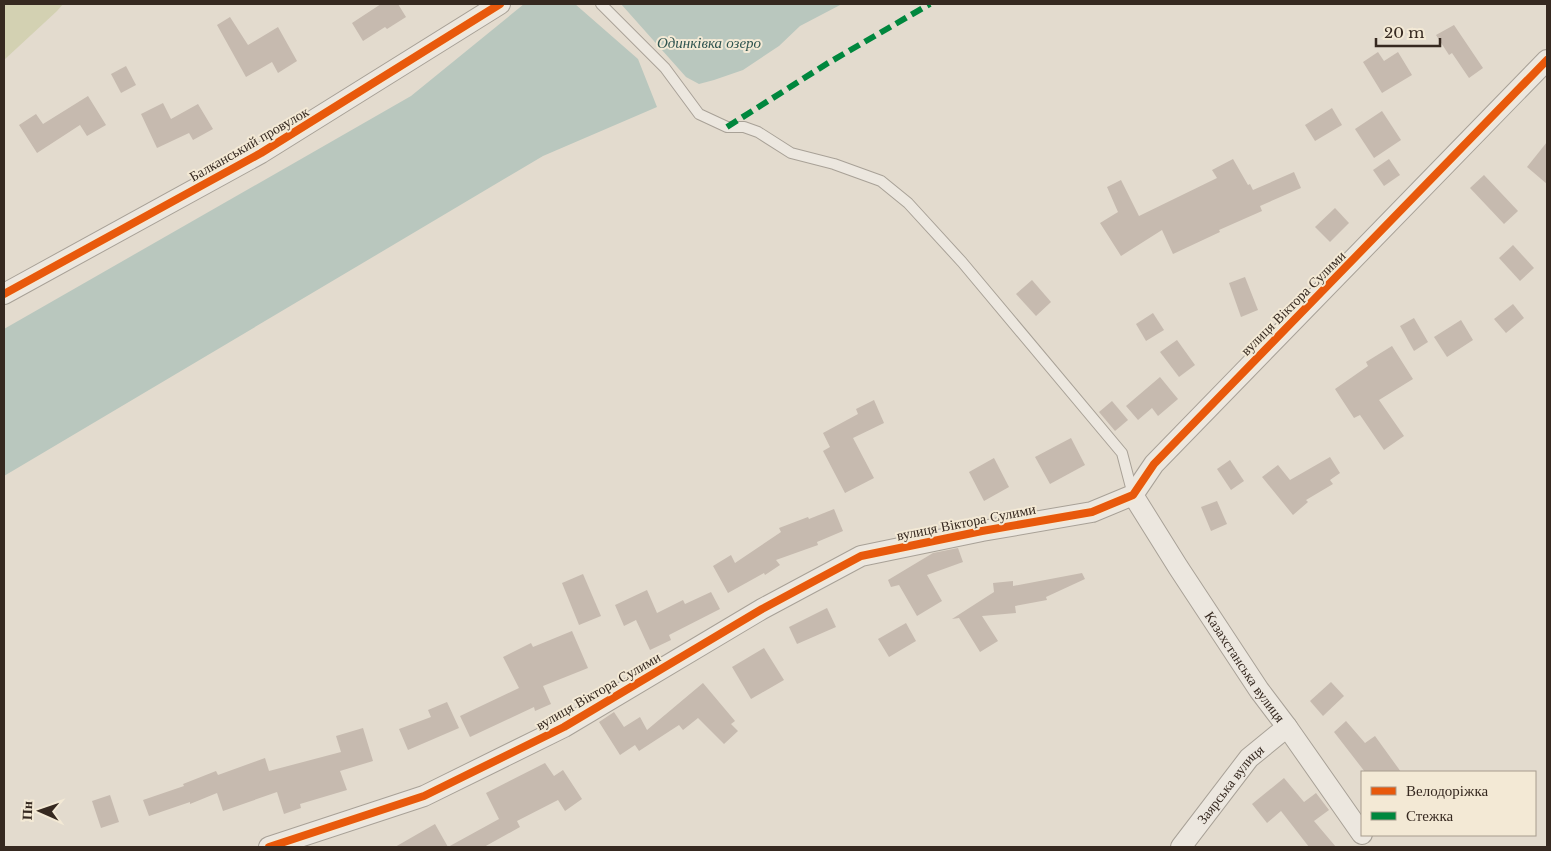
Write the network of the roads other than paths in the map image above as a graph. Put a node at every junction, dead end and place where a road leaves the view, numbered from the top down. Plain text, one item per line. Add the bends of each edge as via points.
1 (500, 4) edge
2 (601, 4) edge
3 (1547, 60) edge
4 (4, 294) edge
5 (1133, 495) junction
6 (1287, 727) junction
7 (1361, 831) edge
8 (1364, 836) edge
9 (269, 847) edge
10 (1181, 847) edge
11 (1372, 847) edge

1 - 4 street, Балканський провулок via 261,153
2 - 5 lane via 665,68 699,114 727,127 744,127 758,132 791,153 881,181 908,203 968,269 1122,454
3 - 5 street, вулиця Віктора Сулими via 1154,464
5 - 6 street, Казахстанська вулиця via 1259,690
5 - 9 street, вулиця Віктора Сулими via 1092,512 861,556 762,609 547,736 424,796
6 - 7 street, Казахстанська вулиця
6 - 10 street, Заярська вулиця via 1249,758
8 - 11 street, Казахстанська вулиця

